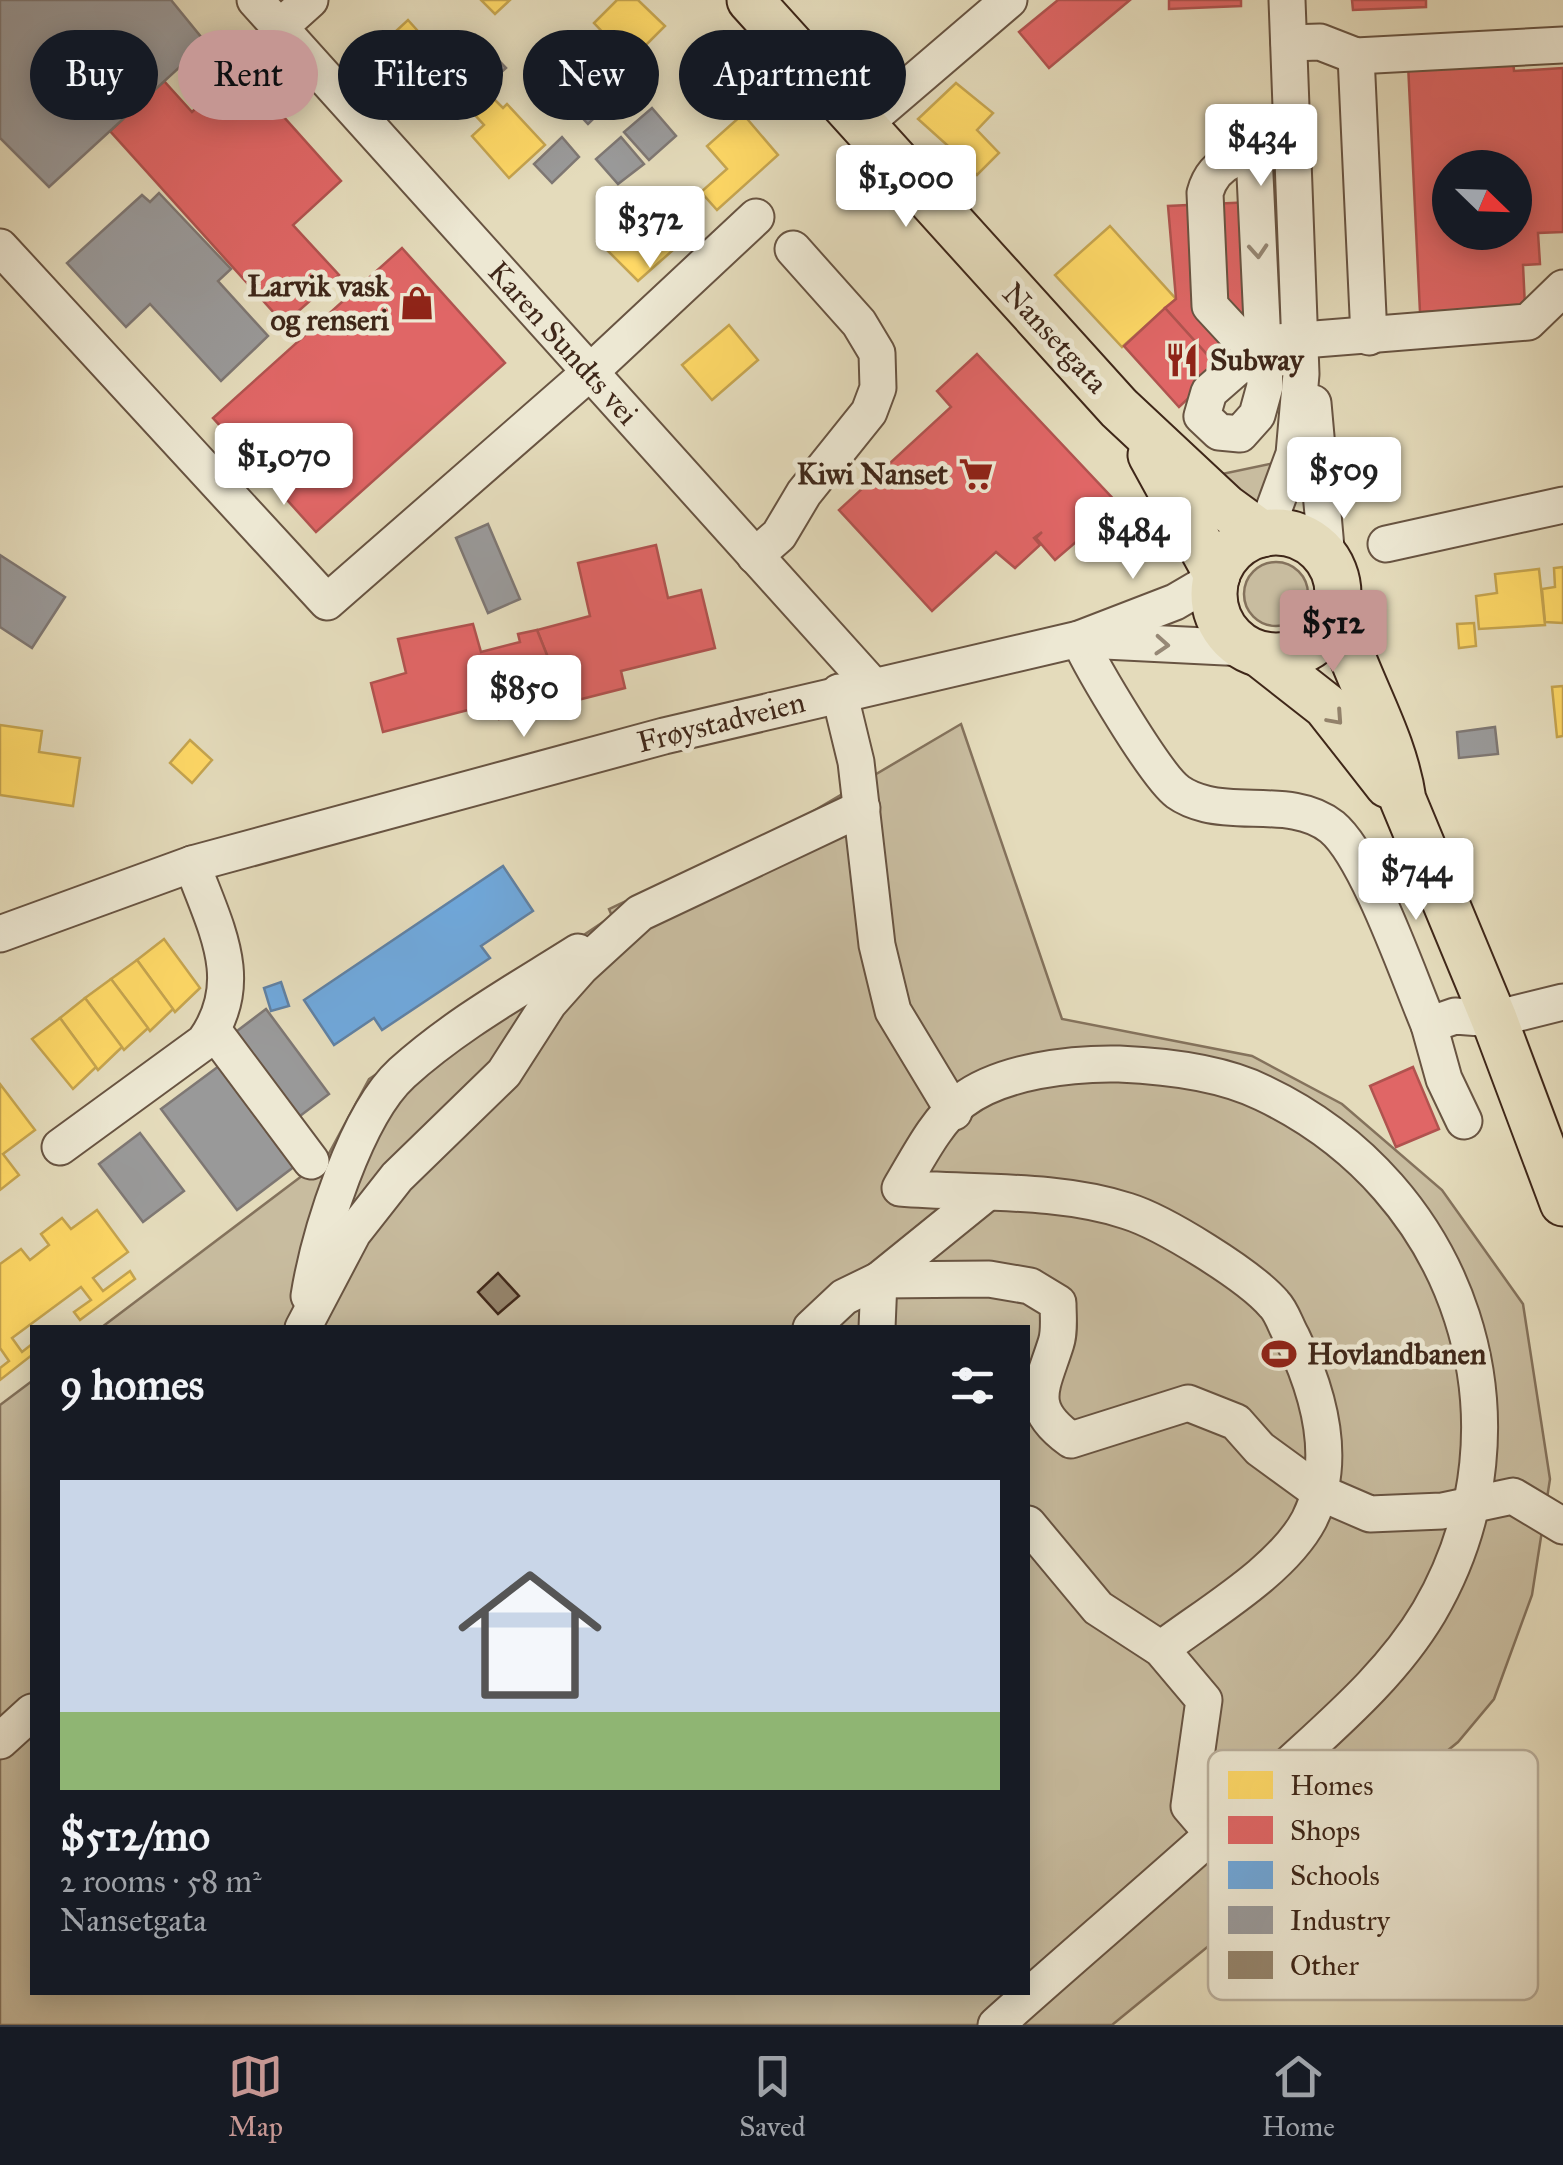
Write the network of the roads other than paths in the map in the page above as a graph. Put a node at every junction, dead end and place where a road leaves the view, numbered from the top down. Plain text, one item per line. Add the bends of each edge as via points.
1 (255, 0) edge
2 (310, 0) edge
3 (750, 0) edge
4 (1008, 0) edge
5 (1286, 0) edge
6 (280, 27) junction
7 (1289, 43) junction
8 (1563, 45) edge
9 (1356, 56) junction
10 (863, 125) junction
11 (1292, 150) junction
12 (1254, 154) junction
13 (756, 217) dead end
14 (0, 247) edge
15 (792, 249) dead end
16 (1563, 288) edge
17 (1369, 337) junction
18 (1264, 344) junction
19 (1301, 357) junction
20 (589, 373) junction
21 (1120, 408) junction
22 (1563, 505) edge
23 (1263, 533) junction
24 (1386, 544) dead end
25 (755, 556) junction
26 (1327, 559) junction
27 (1216, 576) junction
28 (1336, 604) junction
29 (1079, 640) junction
30 (1253, 652) junction
31 (856, 688) junction
32 (1403, 800) junction
33 (862, 808) junction
34 (192, 864) junction
35 (640, 913) junction
36 (0, 934) edge
37 (1563, 1002) edge
38 (1494, 1019) junction
39 (1429, 1025) junction
40 (213, 1030) junction
41 (954, 1112) junction
42 (1464, 1121) dead end
43 (60, 1147) dead end
44 (311, 1161) dead end
45 (984, 1195) junction
46 (1563, 1203) edge
47 (879, 1280) junction
48 (304, 1325) edge
49 (305, 1325) edge
50 (814, 1325) edge
51 (877, 1325) edge
52 (1319, 1492) junction
53 (1474, 1501) junction
54 (1030, 1526) edge
55 (1563, 1526) edge
56 (1161, 1649) junction
57 (30, 1714) edge
58 (0, 1742) edge
59 (1304, 1750) edge
60 (1208, 1828) edge
61 (1208, 1838) edge
62 (996, 2025) edge

1 - 6 street, Karen Sundts vei
2 - 6 street
3 - 10 main road, Nansetgata
4 - 10 street
5 - 7 street
6 - 20 street, Karen Sundts vei
7 - 9 street via 1320,42
7 - 11 street
8 - 9 street
9 - 17 street
10 - 21 main road, Nansetgata
11 - 12 street
11 - 19 street
12 -> 18 street
12 - 18 street via 1225,162 1210,175 1210,306 1236,334
13 - 20 street
14 - 20 street via 327,602
15 - 25 street via 878,353 878,388 869,412 779,535
16 - 17 street via 1528,322
17 - 19 street
18 - 19 street
19 - 23 street via 1294,454
19 - 26 street via 1314,405
20 - 25 street, Karen Sundts vei
21 - 23 main road, Nansetgata via 1225,507
21 - 27 main road, Nansetgata via 1169,483
22 - 24 street
23 - 26 main road via 1300,537
23 - 27 main road via 1242,542
25 - 31 street, Karen Sundts vei
26 - 28 main road
27 - 29 street, Frøystadveien via 1175,602
27 - 30 main road via 1216,610 1226,632
28 - 30 main road via 1317,641 1296,653
28 - 32 main road via 1341,632 1399,770
29 -> 30 street, Frøystadveien
29 - 31 street, Frøystadveien
29 - 39 street via 1094,672 1179,792 1207,804 1280,809 1332,826 1367,882
30 -> 32 main road via 1326,706
31 - 33 street
31 - 34 street, Frøystadveien
32 - 38 main road
33 - 35 street
33 - 41 street via 878,945 894,1011
34 - 36 street, Frøystadveien
34 - 40 street via 226,960 226,1003
35 - 48 street via 472,1019 399,1075 370,1118 317,1245
35 - 49 street via 549,1003 504,1073 397,1177 353,1233
37 - 38 street
38 - 39 street via 1456,1016
38 - 46 main road
39 - 42 street
40 - 43 street
40 - 44 street
41 - 45 street via 900,1188
41 - 53 street via 962,1101 1037,1068 1168,1066 1262,1092 1347,1145 1403,1198 1452,1280 1474,1356 1482,1451
45 - 47 street
45 - 52 street via 1055,1197 1128,1211 1209,1254 1275,1304 1307,1369 1321,1418
47 - 50 street via 844,1297
47 - 51 street
47 - 52 street via 989,1279 1030,1286 1058,1303 1058,1338 1038,1391 1049,1424 1071,1440 1188,1403 1236,1422
52 - 53 street via 1370,1514 1442,1511
52 - 56 street via 1285,1554
53 - 55 street via 1514,1496
53 - 59 street via 1462,1547 1401,1653
54 - 56 street via 1098,1608
56 - 60 street via 1204,1700 1189,1806
57 - 58 street
61 - 62 street

